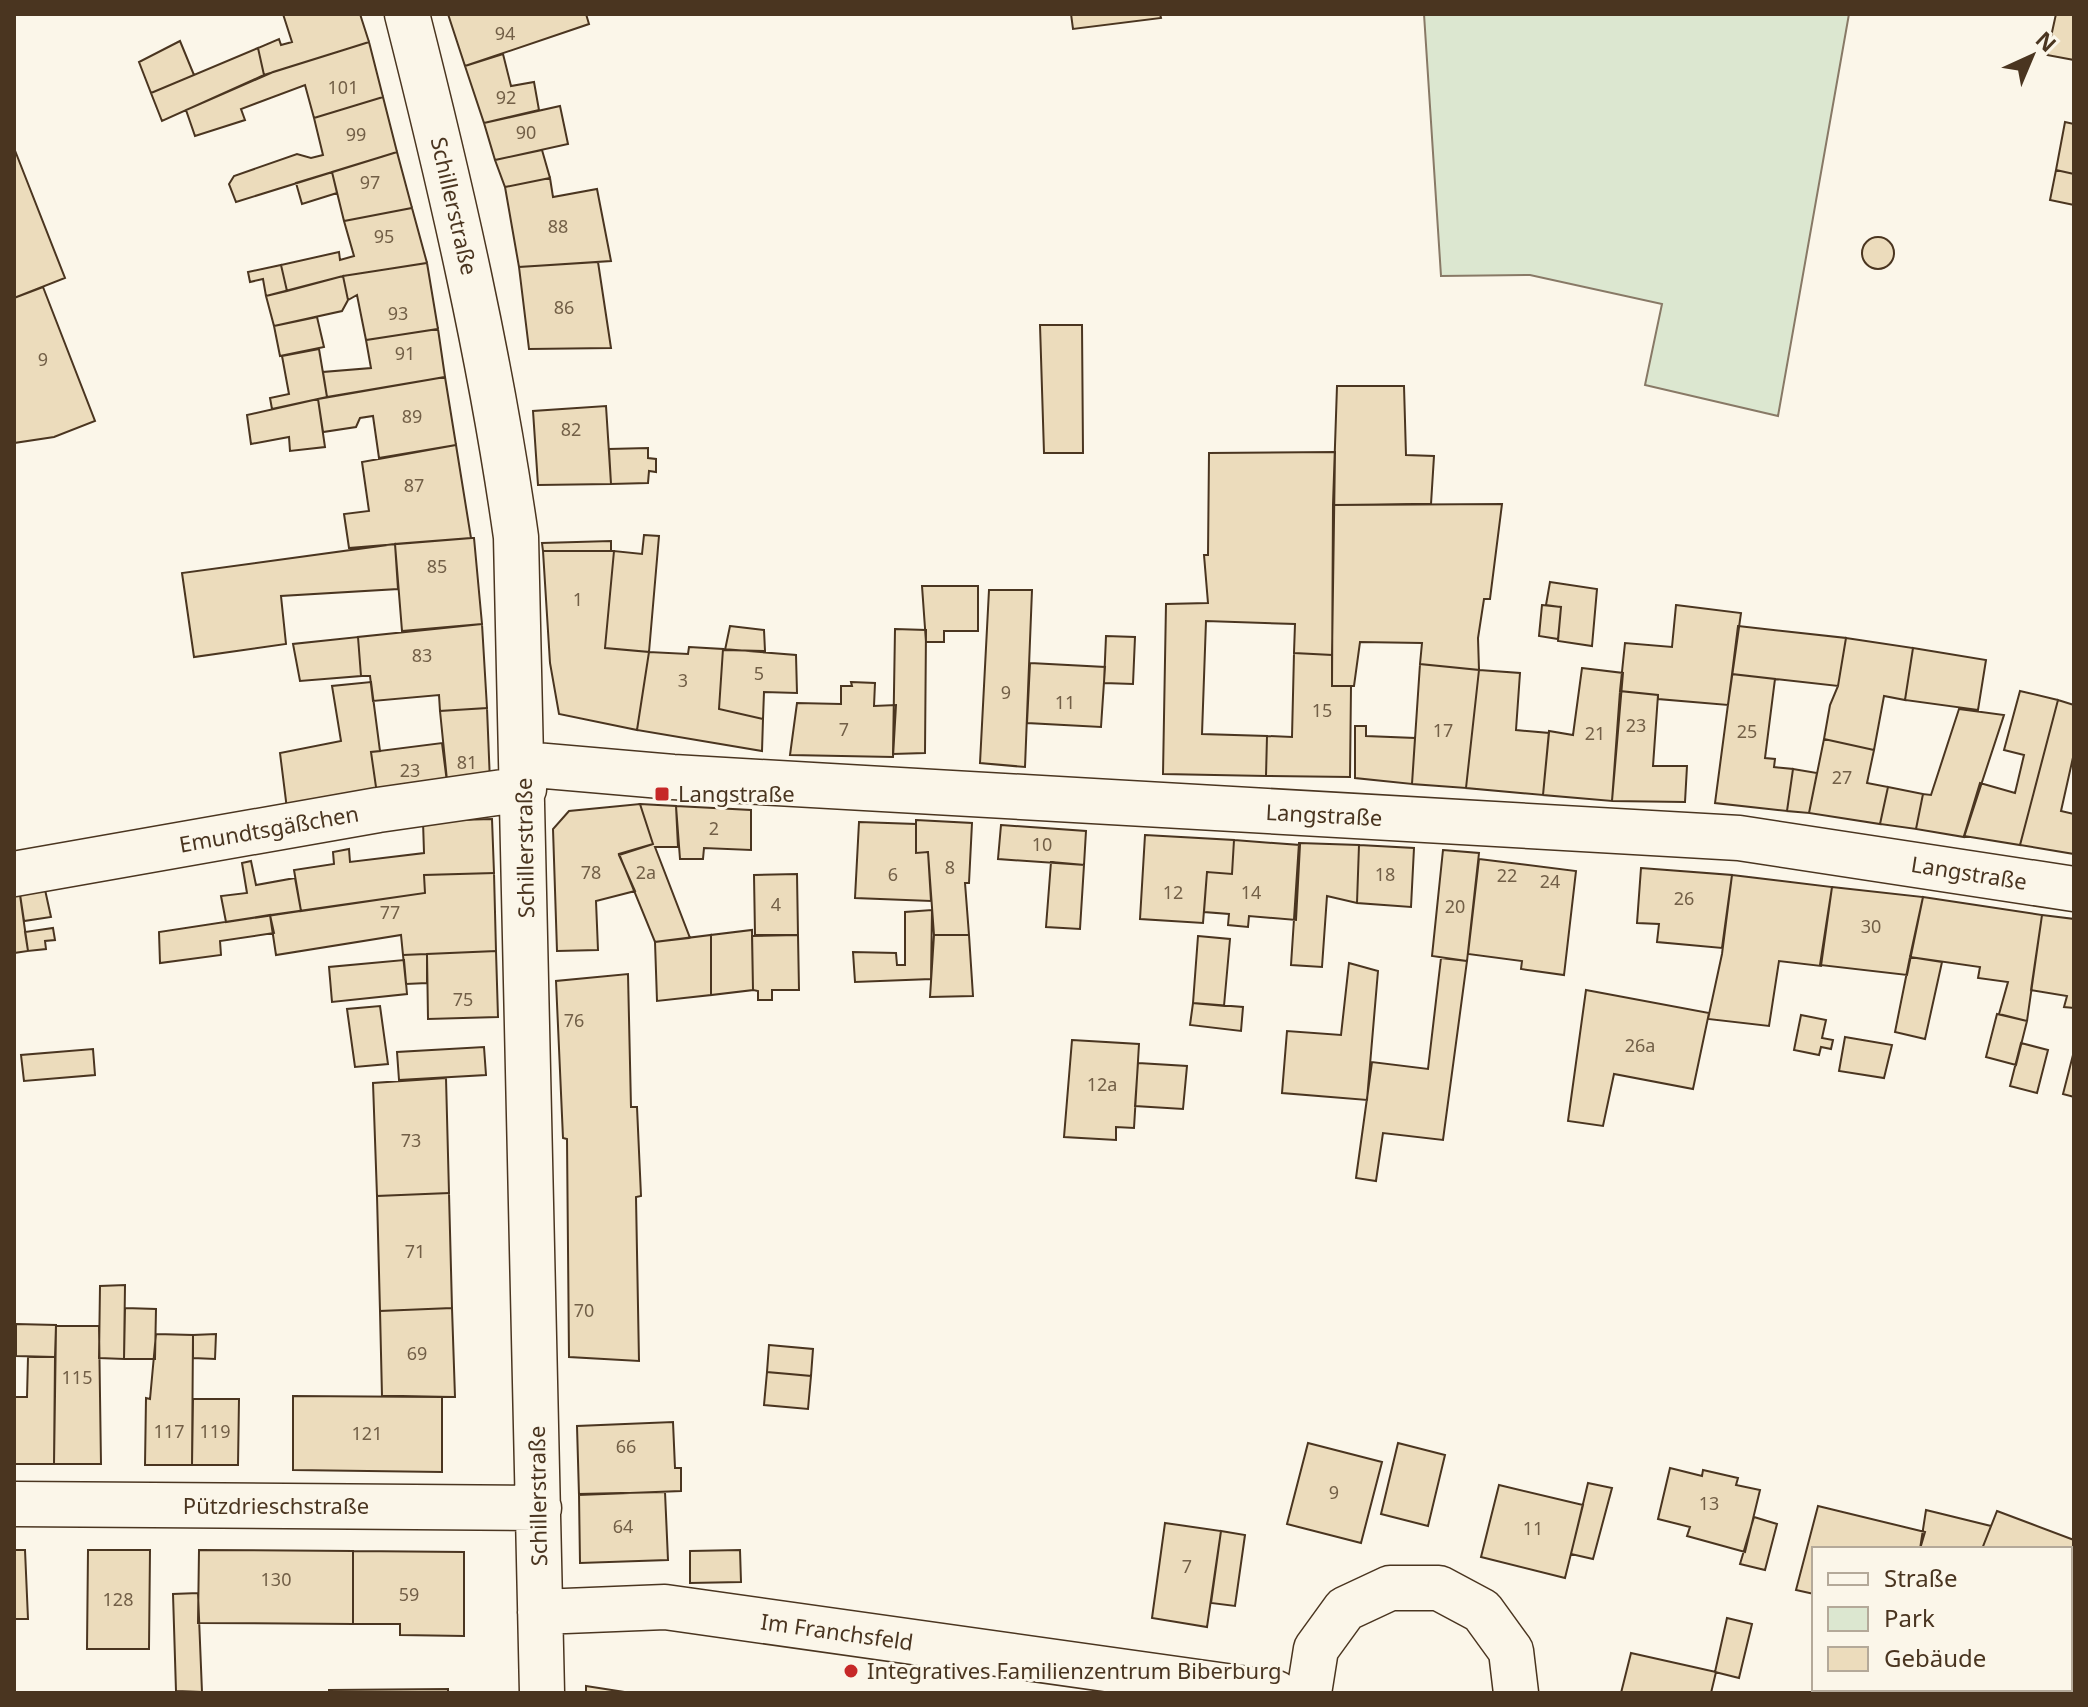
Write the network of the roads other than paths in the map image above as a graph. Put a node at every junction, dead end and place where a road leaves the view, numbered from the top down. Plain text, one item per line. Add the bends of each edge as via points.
1 (407, 14) edge
2 (524, 776) junction
3 (14, 874) edge
4 (2074, 889) edge
5 (14, 1504) edge
6 (539, 1508) junction
7 (540, 1612) junction
8 (542, 1693) edge
9 (1276, 1693) edge
10 (1309, 1693) edge
11 (1516, 1693) edge

1 - 2 street, Schillerstraße via 458,212 500,421 516,537
2 - 3 street, Emundtsgäßchen via 378,810
2 - 4 street, Langstraße via 689,778 1739,838
2 - 6 street, Schillerstraße
5 - 6 street, Pützdrieschstraße
6 - 7 street, Schillerstraße
7 - 8 street, Schillerstraße
7 - 9 street, Im Franchsfeld via 665,1607
10 - 11 street via 1316,1649 1345,1609 1390,1588 1439,1588 1482,1611 1511,1651

